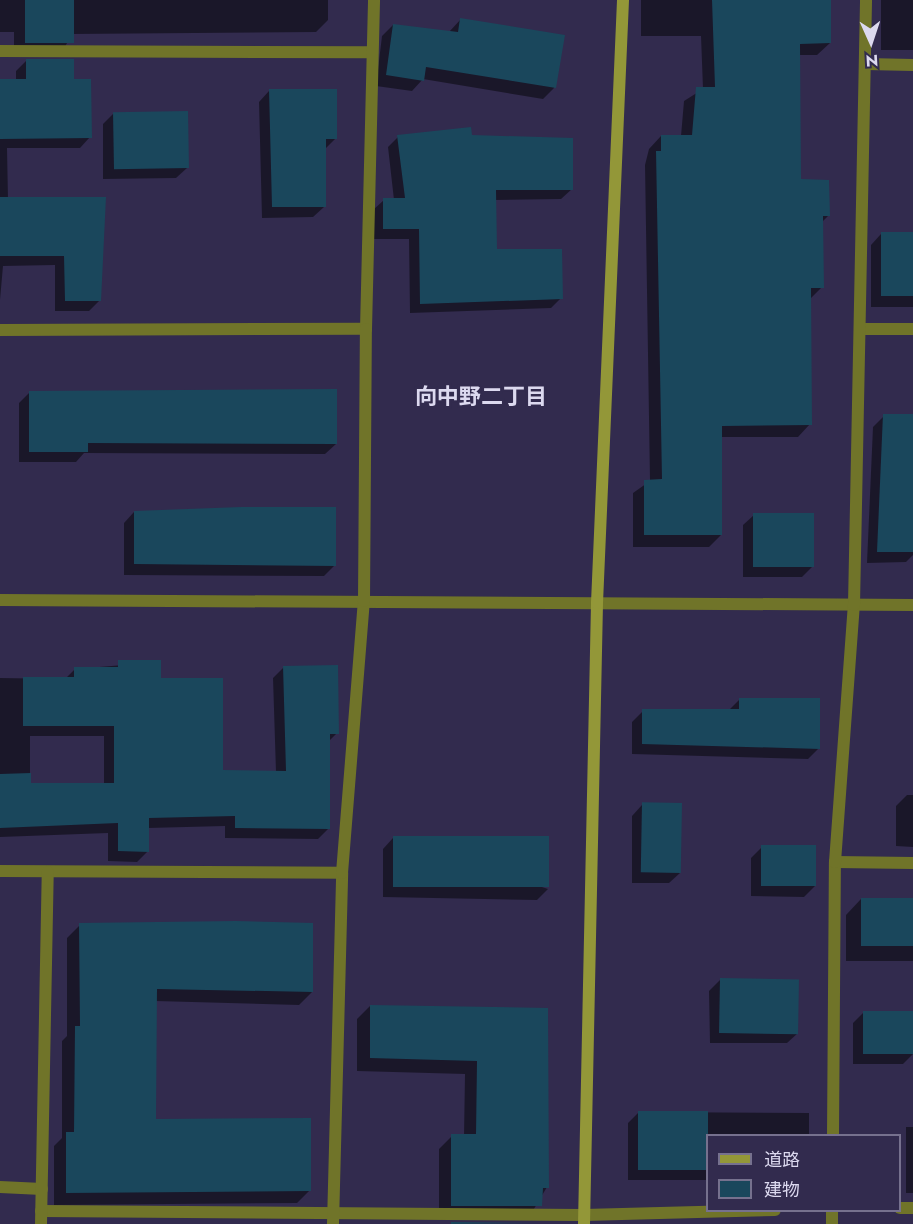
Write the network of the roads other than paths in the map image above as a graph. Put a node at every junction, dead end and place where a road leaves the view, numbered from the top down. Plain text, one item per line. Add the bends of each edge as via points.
1 (374, 0) edge
2 (623, 0) edge
3 (866, 0) edge
4 (0, 51) edge
5 (371, 52) junction
6 (866, 64) junction
7 (913, 64) edge
8 (366, 329) junction
9 (860, 329) junction
10 (913, 329) edge
11 (0, 330) edge
12 (0, 600) edge
13 (364, 602) junction
14 (597, 603) junction
15 (854, 604) junction
16 (913, 604) edge
17 (835, 862) junction
18 (913, 862) edge
19 (0, 871) edge
20 (48, 872) junction
21 (342, 873) junction
22 (833, 1134) edge
23 (0, 1187) edge
24 (42, 1189) junction
25 (41, 1211) junction
26 (737, 1212) edge
27 (187, 1218) edge
28 (333, 1220) edge
29 (584, 1220) edge
30 (41, 1224) edge

1 - 5 street
2 - 14 street
3 - 6 street
4 - 5 street
5 - 8 street
6 - 7 street
6 - 9 street
8 - 11 street
8 - 13 street
9 - 10 street
9 - 15 street
12 - 13 street
13 - 14 street
13 - 21 street
14 - 15 street
14 - 29 street
15 - 16 street
15 - 17 street
17 - 18 street
17 - 22 street
19 - 20 street
20 - 21 street
20 - 24 street
21 - 28 street
23 - 24 street
24 - 25 street
25 - 27 street
25 - 30 street
26 - 29 street
27 - 28 street
28 - 29 street

